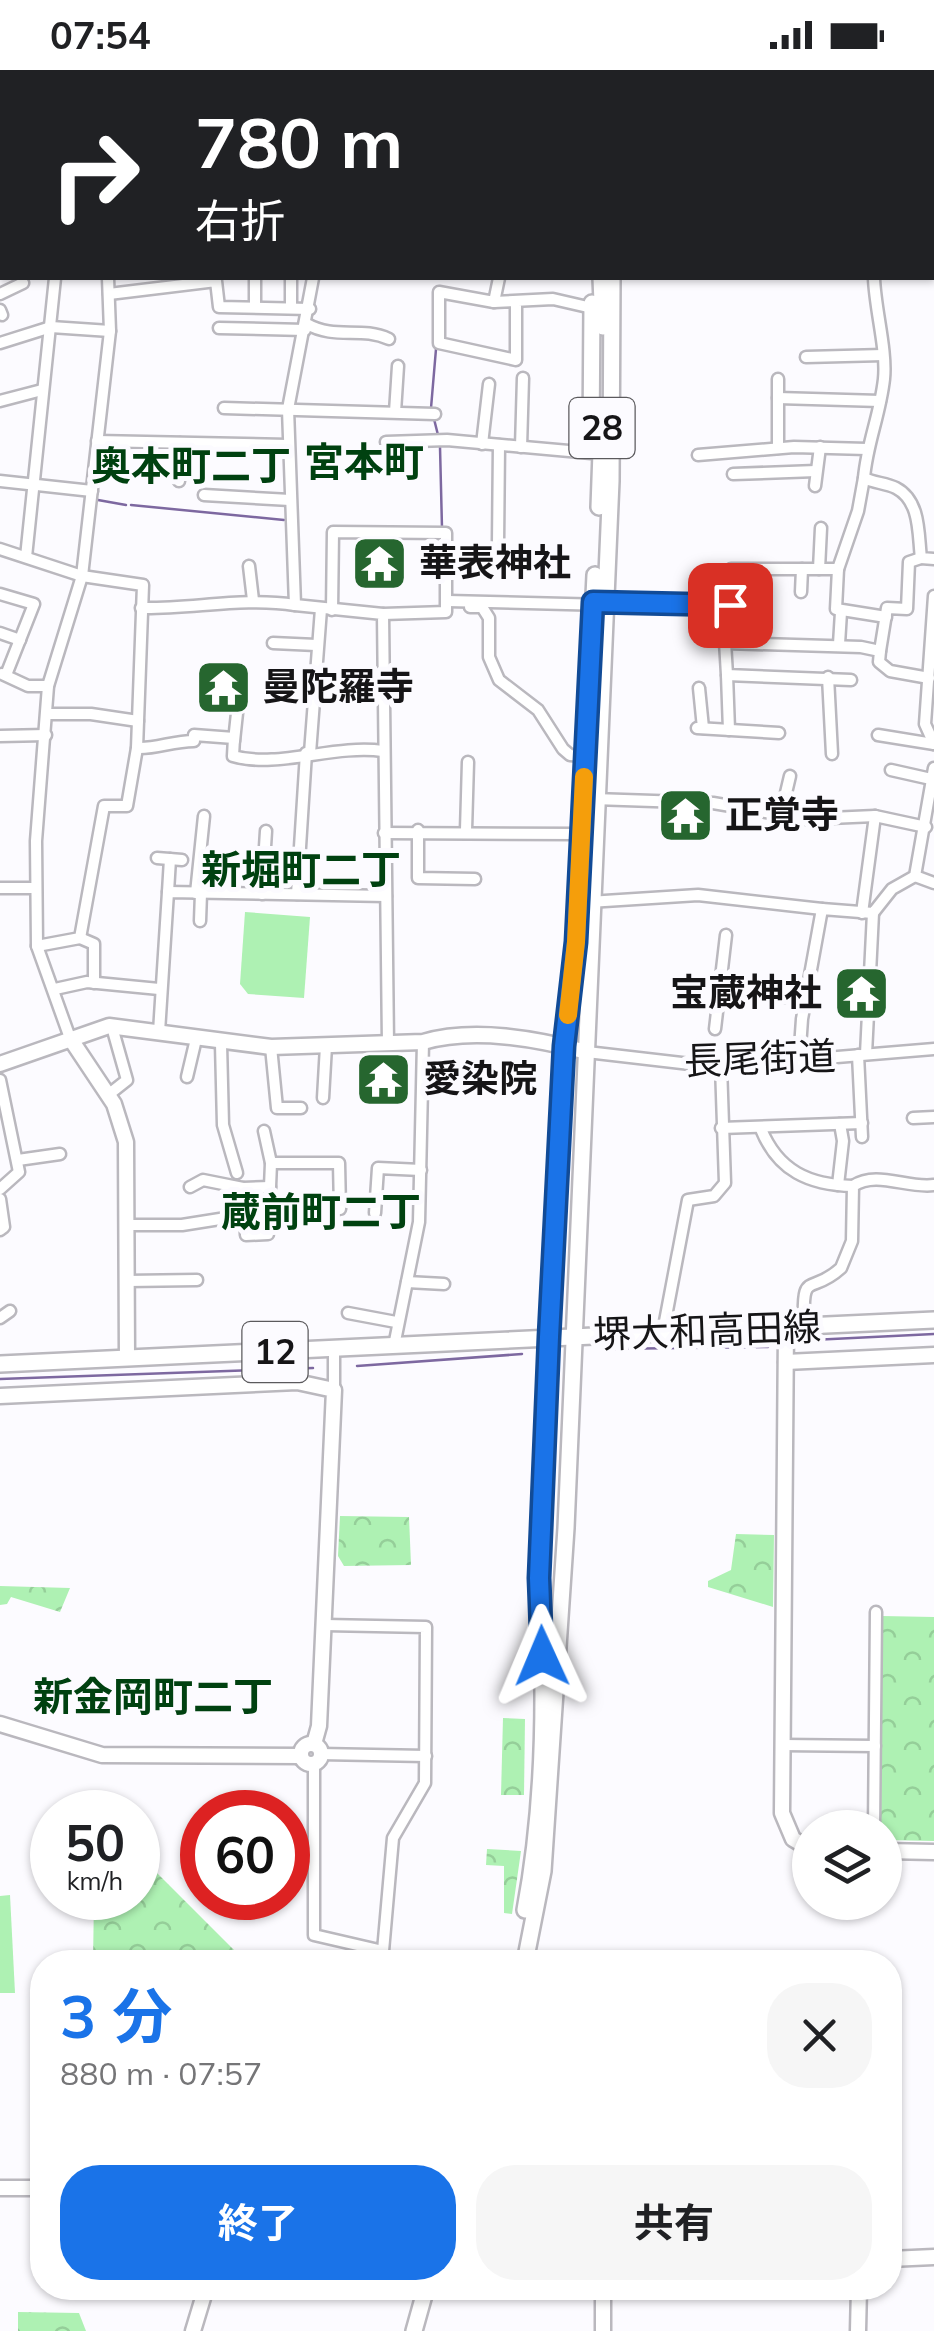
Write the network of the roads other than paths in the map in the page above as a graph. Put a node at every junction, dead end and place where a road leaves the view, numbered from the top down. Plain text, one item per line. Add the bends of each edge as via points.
1 (2, 70) edge
2 (14, 70) edge
3 (55, 280) edge
4 (108, 280) edge
5 (255, 280) edge
6 (291, 280) edge
7 (313, 280) edge
8 (439, 280) edge
9 (499, 280) edge
10 (592, 280) edge
11 (601, 280) edge
12 (612, 280) edge
13 (622, 280) edge
14 (874, 280) edge
15 (185, 281) edge
16 (23, 283) dead end
17 (440, 292) junction
18 (0, 294) edge
19 (110, 294) junction
20 (494, 302) junction
21 (516, 303) junction
22 (255, 307) junction
23 (291, 308) junction
24 (310, 308) junction
25 (592, 308) junction
26 (51, 327) junction
27 (306, 327) junction
28 (219, 328) dead end
29 (110, 332) junction
30 (608, 338) junction
31 (390, 339) dead end
32 (0, 343) edge
33 (883, 355) junction
34 (806, 357) dead end
35 (398, 366) dead end
36 (523, 378) dead end
37 (778, 380) dead end
38 (489, 384) dead end
39 (42, 390) junction
40 (232, 392) dead end
41 (778, 398) junction
42 (0, 401) edge
43 (880, 401) junction
44 (288, 409) junction
45 (395, 412) junction
46 (435, 414) dead end
47 (97, 441) junction
48 (386, 442) dead end
49 (180, 443) junction
50 (482, 444) junction
51 (287, 445) junction
52 (499, 445) junction
53 (521, 447) junction
54 (820, 447) junction
55 (778, 448) junction
56 (866, 450) junction
57 (591, 453) junction
58 (698, 454) dead end
59 (816, 471) junction
60 (733, 474) dead end
61 (864, 478) junction
62 (610, 480) junction
63 (0, 481) edge
64 (179, 481) dead end
65 (31, 484) junction
66 (815, 486) dead end
67 (92, 491) junction
68 (204, 495) dead end
69 (290, 500) junction
70 (598, 519) junction
71 (820, 528) dead end
72 (498, 544) dead end
73 (0, 549) edge
74 (26, 557) junction
75 (921, 558) junction
76 (934, 558) edge
77 (249, 566) dead end
78 (820, 568) junction
79 (802, 569) junction
80 (838, 569) junction
81 (82, 576) junction
82 (801, 592) dead end
83 (0, 594) edge
84 (934, 596) edge
85 (254, 600) junction
86 (598, 602) junction
87 (448, 604) junction
88 (295, 605) junction
89 (141, 608) junction
90 (723, 608) junction
91 (326, 610) junction
92 (841, 612) junction
93 (382, 614) junction
94 (886, 618) junction
95 (0, 633) edge
96 (20, 640) junction
97 (272, 643) dead end
98 (725, 643) junction
99 (839, 644) junction
100 (316, 645) junction
101 (880, 651) junction
102 (3, 674) edge
103 (727, 675) junction
104 (240, 676) dead end
105 (828, 677) junction
106 (929, 678) junction
107 (851, 680) dead end
108 (48, 686) junction
109 (699, 688) dead end
110 (48, 714) junction
111 (138, 721) junction
112 (729, 730) junction
113 (813, 732) dead end
114 (828, 732) junction
115 (779, 733) dead end
116 (46, 735) junction
117 (0, 736) edge
118 (878, 736) dead end
119 (234, 741) junction
120 (934, 744) edge
121 (136, 748) junction
122 (384, 751) junction
123 (308, 754) junction
124 (832, 754) dead end
125 (585, 756) junction
126 (468, 762) dead end
127 (891, 770) dead end
128 (932, 774) edge
129 (790, 776) dead end
130 (589, 799) junction
131 (781, 814) junction
132 (204, 816) dead end
133 (874, 816) junction
134 (926, 827) junction
135 (418, 830) junction
136 (466, 830) junction
137 (266, 831) dead end
138 (384, 833) junction
139 (581, 834) junction
140 (157, 858) dead end
141 (914, 876) junction
142 (475, 879) dead end
143 (934, 883) edge
144 (0, 888) edge
145 (35, 888) junction
146 (168, 892) junction
147 (199, 893) junction
148 (262, 894) junction
149 (296, 894) junction
150 (386, 896) junction
151 (589, 902) junction
152 (822, 909) junction
153 (868, 913) junction
154 (200, 922) dead end
155 (726, 934) dead end
156 (80, 938) junction
157 (36, 946) junction
158 (94, 983) junction
159 (55, 988) junction
160 (159, 989) junction
161 (716, 990) junction
162 (808, 1000) junction
163 (112, 1026) junction
164 (715, 1029) dead end
165 (160, 1032) junction
166 (70, 1038) junction
167 (196, 1039) junction
168 (422, 1042) junction
169 (221, 1044) junction
170 (388, 1044) junction
171 (326, 1046) junction
172 (564, 1046) junction
173 (271, 1048) junction
174 (934, 1049) edge
175 (588, 1052) junction
176 (862, 1054) junction
177 (799, 1062) junction
178 (0, 1064) edge
179 (722, 1066) junction
180 (188, 1077) dead end
181 (0, 1080) edge
182 (108, 1095) junction
183 (322, 1098) dead end
184 (301, 1108) dead end
185 (934, 1117) edge
186 (913, 1118) dead end
187 (862, 1123) junction
188 (840, 1124) junction
189 (721, 1128) junction
190 (761, 1129) junction
191 (264, 1131) dead end
192 (862, 1137) dead end
193 (60, 1154) dead end
194 (18, 1160) junction
195 (271, 1163) junction
196 (421, 1170) junction
197 (237, 1173) dead end
198 (934, 1185) edge
199 (838, 1186) junction
200 (853, 1186) junction
201 (190, 1187) dead end
202 (270, 1187) junction
203 (243, 1188) junction
204 (0, 1189) edge
205 (0, 1199) edge
206 (269, 1204) junction
207 (375, 1213) dead end
208 (245, 1216) junction
209 (128, 1225) junction
210 (0, 1230) edge
211 (197, 1280) dead end
212 (127, 1281) junction
213 (407, 1282) junction
214 (444, 1284) dead end
215 (348, 1314) dead end
216 (934, 1320) edge
217 (396, 1322) junction
218 (804, 1327) junction
219 (786, 1328) junction
220 (662, 1332) junction
221 (575, 1336) junction
222 (549, 1337) junction
223 (394, 1346) junction
224 (334, 1349) junction
225 (934, 1355) edge
226 (127, 1358) junction
227 (786, 1362) junction
228 (0, 1364) edge
229 (334, 1390) junction
230 (0, 1396) edge
231 (876, 1612) dead end
232 (325, 1625) junction
233 (0, 1724) edge
234 (783, 1746) junction
235 (875, 1746) junction
236 (312, 1754) junction
237 (426, 1756) junction
238 (874, 1810) edge
239 (792, 1837) edge
240 (902, 1851) edge
241 (934, 1852) edge
242 (379, 1950) edge
243 (383, 1950) edge
244 (516, 1950) edge
245 (527, 1950) edge
246 (0, 2188) edge
247 (30, 2188) edge
248 (934, 2257) edge
249 (902, 2258) edge
250 (202, 2300) edge
251 (423, 2300) edge
252 (433, 2300) edge
253 (603, 2300) edge
254 (859, 2300) edge
255 (193, 2331) edge
256 (414, 2331) edge
257 (424, 2331) edge
258 (603, 2331) edge
259 (858, 2331) edge

1 - 2 street
3 - 26 street
4 - 19 street
5 - 22 street
6 - 23 street
7 - 24 street
8 - 17 street
9 - 20 street
10 - 25 main road
11 - 30 main road, 28
12 - 30 main road, 28
13 - 62 main road via 620,425
14 - 33 street
15 - 19 street
15 - 22 street via 216,281 220,307
16 - 18 street
17 - 20 street
17 - 21 street via 439,343 516,360
19 - 29 street
20 - 21 street
21 - 25 street via 554,299
22 - 23 street
23 - 24 street
24 - 27 street
25 - 57 main road
26 - 29 street
26 - 32 street
26 - 39 street
27 - 28 street
27 - 31 street via 368,330
27 - 44 street
29 - 47 street
30 - 62 main road, 28
30 - 70 main road, 28
33 - 34 street
33 - 43 street
35 - 45 street
36 - 53 street
37 - 41 street
38 - 50 street
39 - 42 street
39 - 65 street
40 - 44 street via 228,408
41 - 43 street
41 - 55 street
43 - 56 street via 880,422
44 - 45 street
44 - 51 street
45 - 46 street
47 - 49 street
47 - 67 street
48 - 50 street
49 - 51 street
49 - 64 street
50 - 52 street
51 - 69 street
52 - 53 street
52 - 72 street
53 - 57 street
54 - 55 street
54 - 56 street
54 - 59 street
55 - 58 street
56 - 61 street
57 - 70 main road
59 - 60 street
59 - 66 street
61 - 75 street via 908,499 920,530
61 - 80 street
62 - 86 main road, 28
63 - 65 street
65 - 67 street
65 - 74 street
67 - 81 street
68 - 69 street
69 - 88 street
70 - 86 main road, 28
71 - 78 street
73 - 74 street
74 - 81 street
75 - 76 street
75 - 94 street via 910,562 907,609 887,608
77 - 85 street
78 - 79 street
78 - 80 street
79 - 82 street
79 - 90 street via 731,569 730,605
80 - 92 street
81 - 89 street via 143,585
81 - 108 street
83 - 96 street via 34,604
84 - 106 street
85 - 88 street
85 - 89 street via 200,609
86 - 87 street
86 - 90 street
86 - 125 main road, 28
86 - 130 main road, 28
87 - 91 street via 446,533 333,532
87 - 93 street via 438,613
87 - 125 street via 486,612 490,657 500,680 538,710 563,749
88 - 91 street
89 - 111 street
90 - 98 street
91 - 93 street
91 - 100 street
92 - 94 street
92 - 99 street
93 - 122 street
94 - 101 street
95 - 96 street
96 - 102 street
97 - 100 street
98 - 99 street
98 - 103 street
99 - 101 street
100 - 123 street
101 - 106 street via 879,662 890,672
102 - 108 street via 28,686
103 - 105 street
103 - 112 street
104 - 119 street
105 - 107 street
105 - 114 street
106 - 120 street via 925,724
108 - 110 street
109 - 112 street via 700,728
110 - 111 street
110 - 116 street
111 - 121 street
112 - 115 street
113 - 114 street
114 - 124 street
116 - 117 street
116 - 145 street
118 - 120 street
119 - 121 street via 194,735 157,749
119 - 123 street via 233,756 239,758
121 - 156 street via 127,806 104,806
122 - 123 street
122 - 138 street
123 - 149 street
125 - 130 main road, 28
126 - 136 street
127 - 128 street
128 - 134 street
129 - 131 street
130 - 131 street via 695,802
130 - 139 main road, 28
130 - 151 main road, 28
131 - 133 street
132 - 147 street
133 - 134 street
133 - 153 street
134 - 141 street
135 - 136 street
135 - 138 street
135 - 142 street via 418,878
136 - 139 street
137 - 148 street
138 - 150 street
139 - 172 main road, 28
140 - 146 street via 176,860
141 - 143 street
141 - 153 street
144 - 145 street
145 - 157 street
146 - 147 street
146 - 160 street
147 - 148 street
147 - 154 street
148 - 149 street
149 - 150 street
150 - 170 street
151 - 152 street via 698,895
151 - 175 main road, 28
152 - 153 street
152 - 162 street
153 - 176 street
155 - 161 street
156 - 157 street
156 - 158 street via 94,944
157 - 159 street
158 - 159 street
158 - 160 street
159 - 166 street
160 - 165 street
161 - 162 street
161 - 164 street
162 - 177 street
163 - 165 street
163 - 166 street
163 - 182 street via 128,1080
165 - 167 street
166 - 178 street
166 - 182 street
167 - 169 street
167 - 180 street
168 - 170 street
168 - 172 street via 535,1039
168 - 196 street
169 - 173 street
169 - 197 street via 223,1125
170 - 171 street
171 - 173 street
171 - 183 street
172 - 175 street
172 - 222 main road, 28
173 - 184 street via 277,1108
174 - 176 street, 長尾街道
175 - 179 street, 長尾街道
175 - 221 main road, 28
176 - 177 street, 長尾街道
176 - 187 street
177 - 179 street, 長尾街道
179 - 189 street
181 - 194 street
182 - 209 street via 126,1142
185 - 186 street
187 - 188 street
187 - 192 street
188 - 190 street
188 - 199 street
189 - 190 street
189 - 220 street via 725,1184 714,1196 688,1200
190 - 199 street via 792,1173
191 - 195 street
193 - 194 street
194 - 204 street via 18,1172
195 - 202 street
195 - 206 street via 339,1163 340,1209
196 - 207 street via 378,1168
196 - 213 street
198 - 200 street via 867,1179
199 - 200 street
200 - 218 street via 852,1240 841,1268 804,1290
201 - 203 street via 204,1180
202 - 203 street
202 - 206 street
203 - 208 street
205 - 210 street
206 - 208 street via 268,1234 246,1235
208 - 209 street
209 - 212 street
211 - 212 street
212 - 226 street
213 - 214 street
213 - 217 street
215 - 217 street
216 - 218 main road, 堺大和高田線 / 12
217 - 223 street
218 - 219 main road, 堺大和高田線 / 12
219 - 220 main road, 堺大和高田線 / 12
219 - 227 street
220 - 221 main road, 堺大和高田線 / 12
221 - 222 main road, 堺大和高田線 / 12
221 - 245 main road, 28 via 543,1871
222 - 223 main road, 堺大和高田線 / 12
222 - 244 main road, 28 via 535,1826
223 - 224 main road, 堺大和高田線 / 12
224 - 226 main road, 堺大和高田線 / 12
224 - 229 street
225 - 227 street
226 - 228 main road, 堺大和高田線 / 12
227 - 234 street
229 - 230 street via 297,1382
229 - 232 street
231 - 235 street
232 - 236 street
232 - 237 street via 426,1626
233 - 236 street via 102,1755
234 - 235 street
234 - 239 street via 786,1828
235 - 238 street
236 - 237 street
236 - 242 street via 314,1934
237 - 243 street via 425,1784 393,1838
240 - 241 street
246 - 247 street
248 - 249 street
250 - 255 street
251 - 256 main road
252 - 257 main road
253 - 258 street
254 - 259 street

